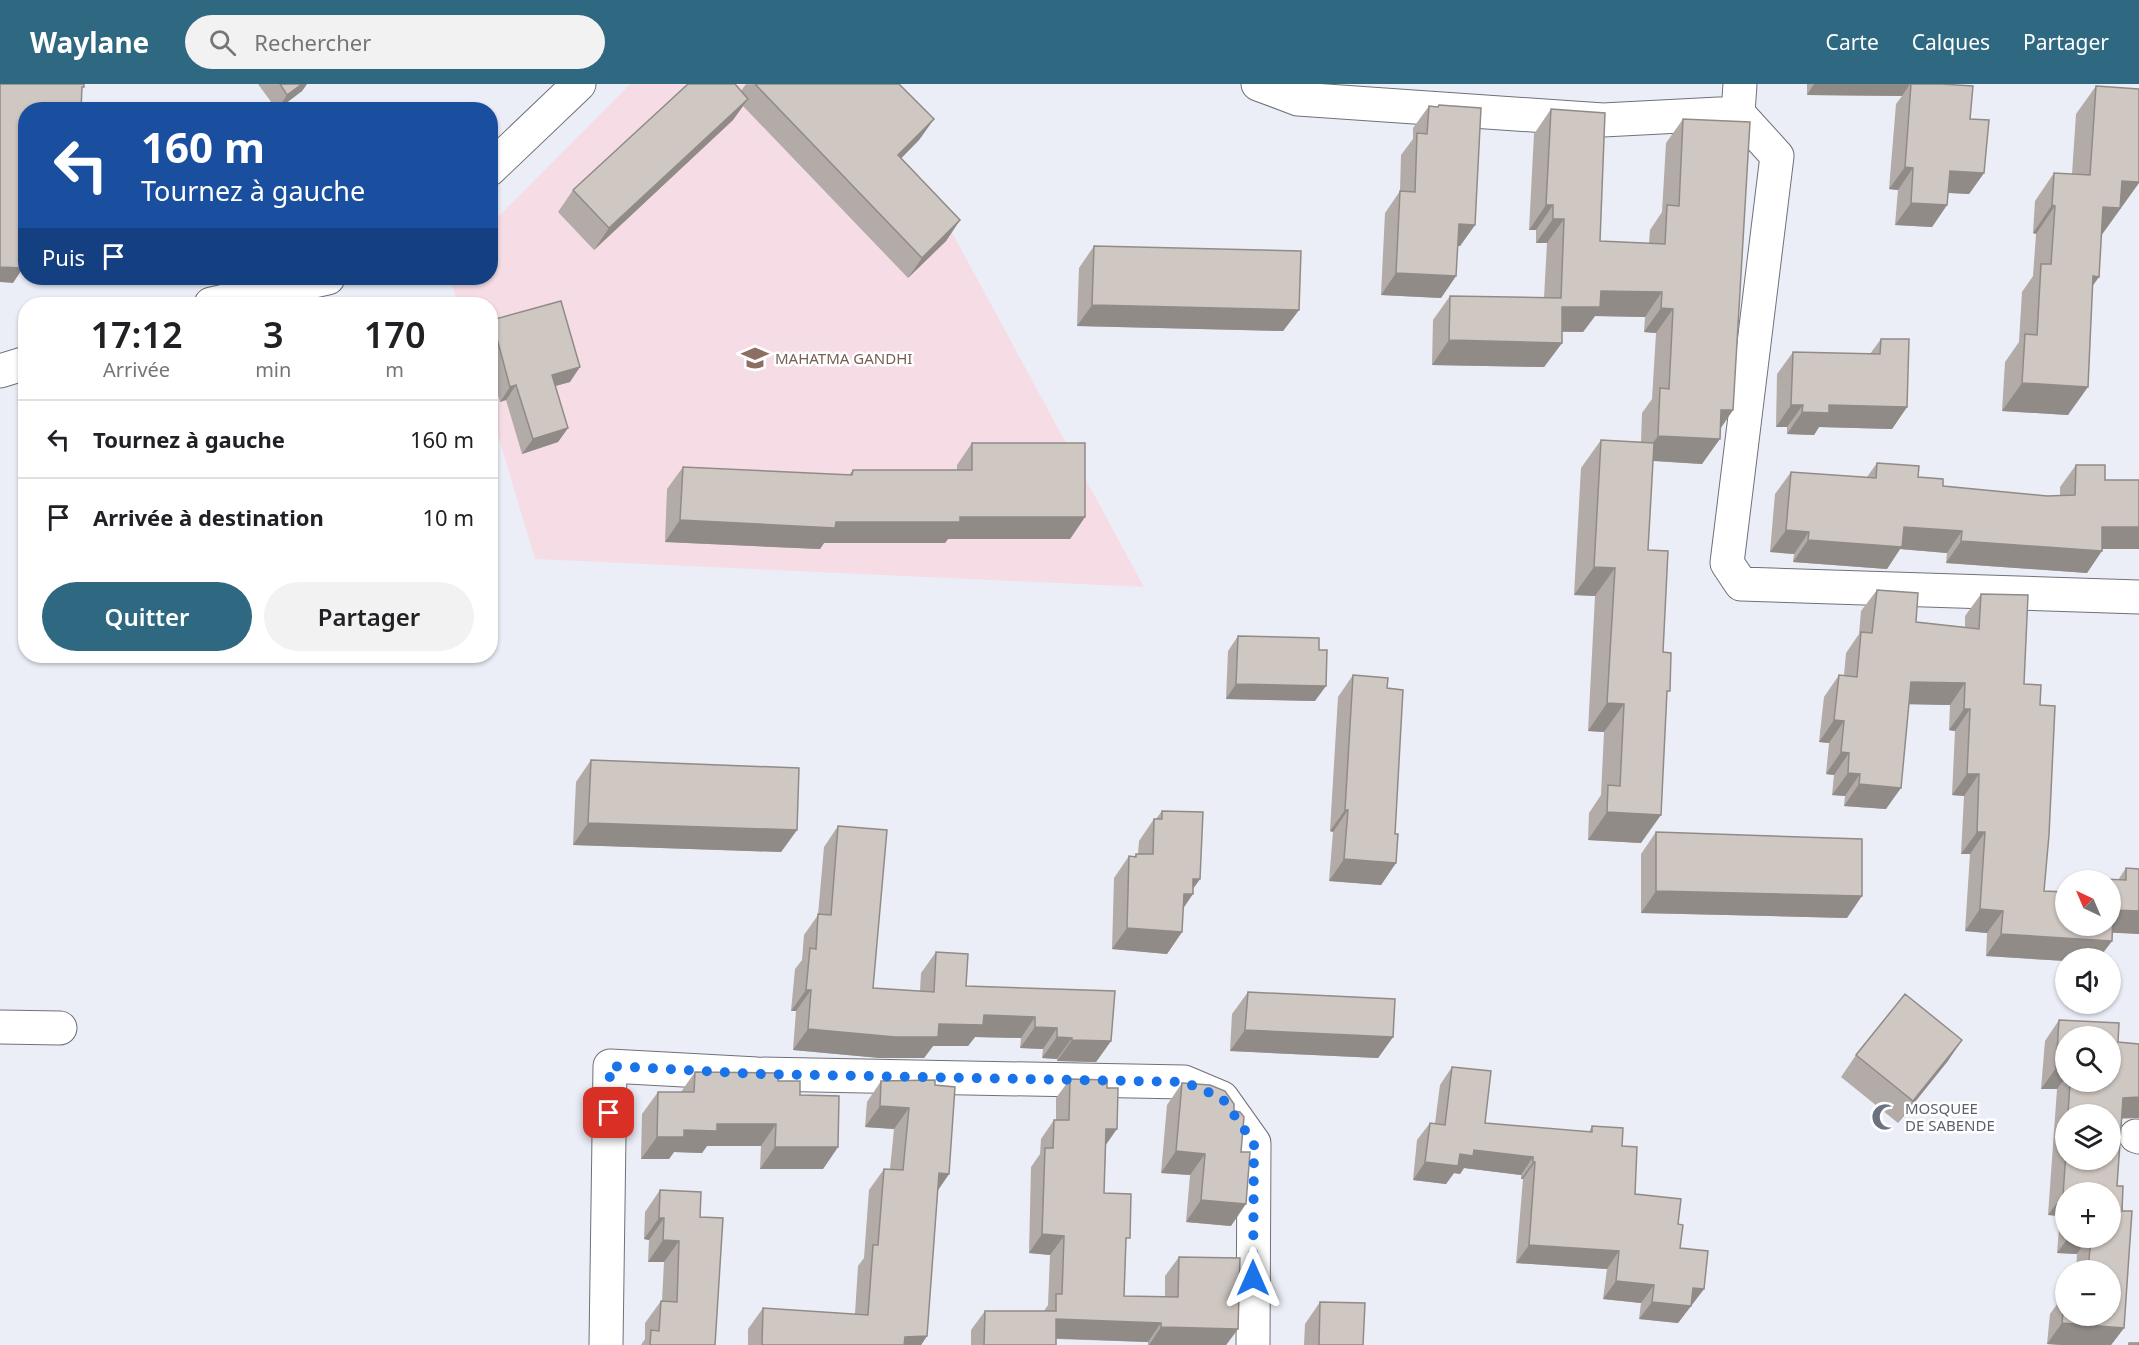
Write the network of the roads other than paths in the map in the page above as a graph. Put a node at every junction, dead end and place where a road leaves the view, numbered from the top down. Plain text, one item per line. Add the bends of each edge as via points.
1 (579, 84) edge
2 (1258, 84) edge
3 (1738, 98) edge
4 (498, 161) edge
5 (322, 287) edge
6 (257, 297) edge
7 (18, 365) edge
8 (0, 371) edge
9 (2139, 597) edge
10 (0, 1027) edge
11 (60, 1028) dead end
12 (606, 1345) edge
13 (1253, 1345) edge

1 - 4 street
2 - 3 street via 1298,99 1603,120
3 - 9 street via 1777,156 1727,563 1741,584
5 - 6 street
7 - 8 street
10 - 11 street
12 - 13 street via 610,1066 757,1074 1184,1082 1222,1098 1254,1143

